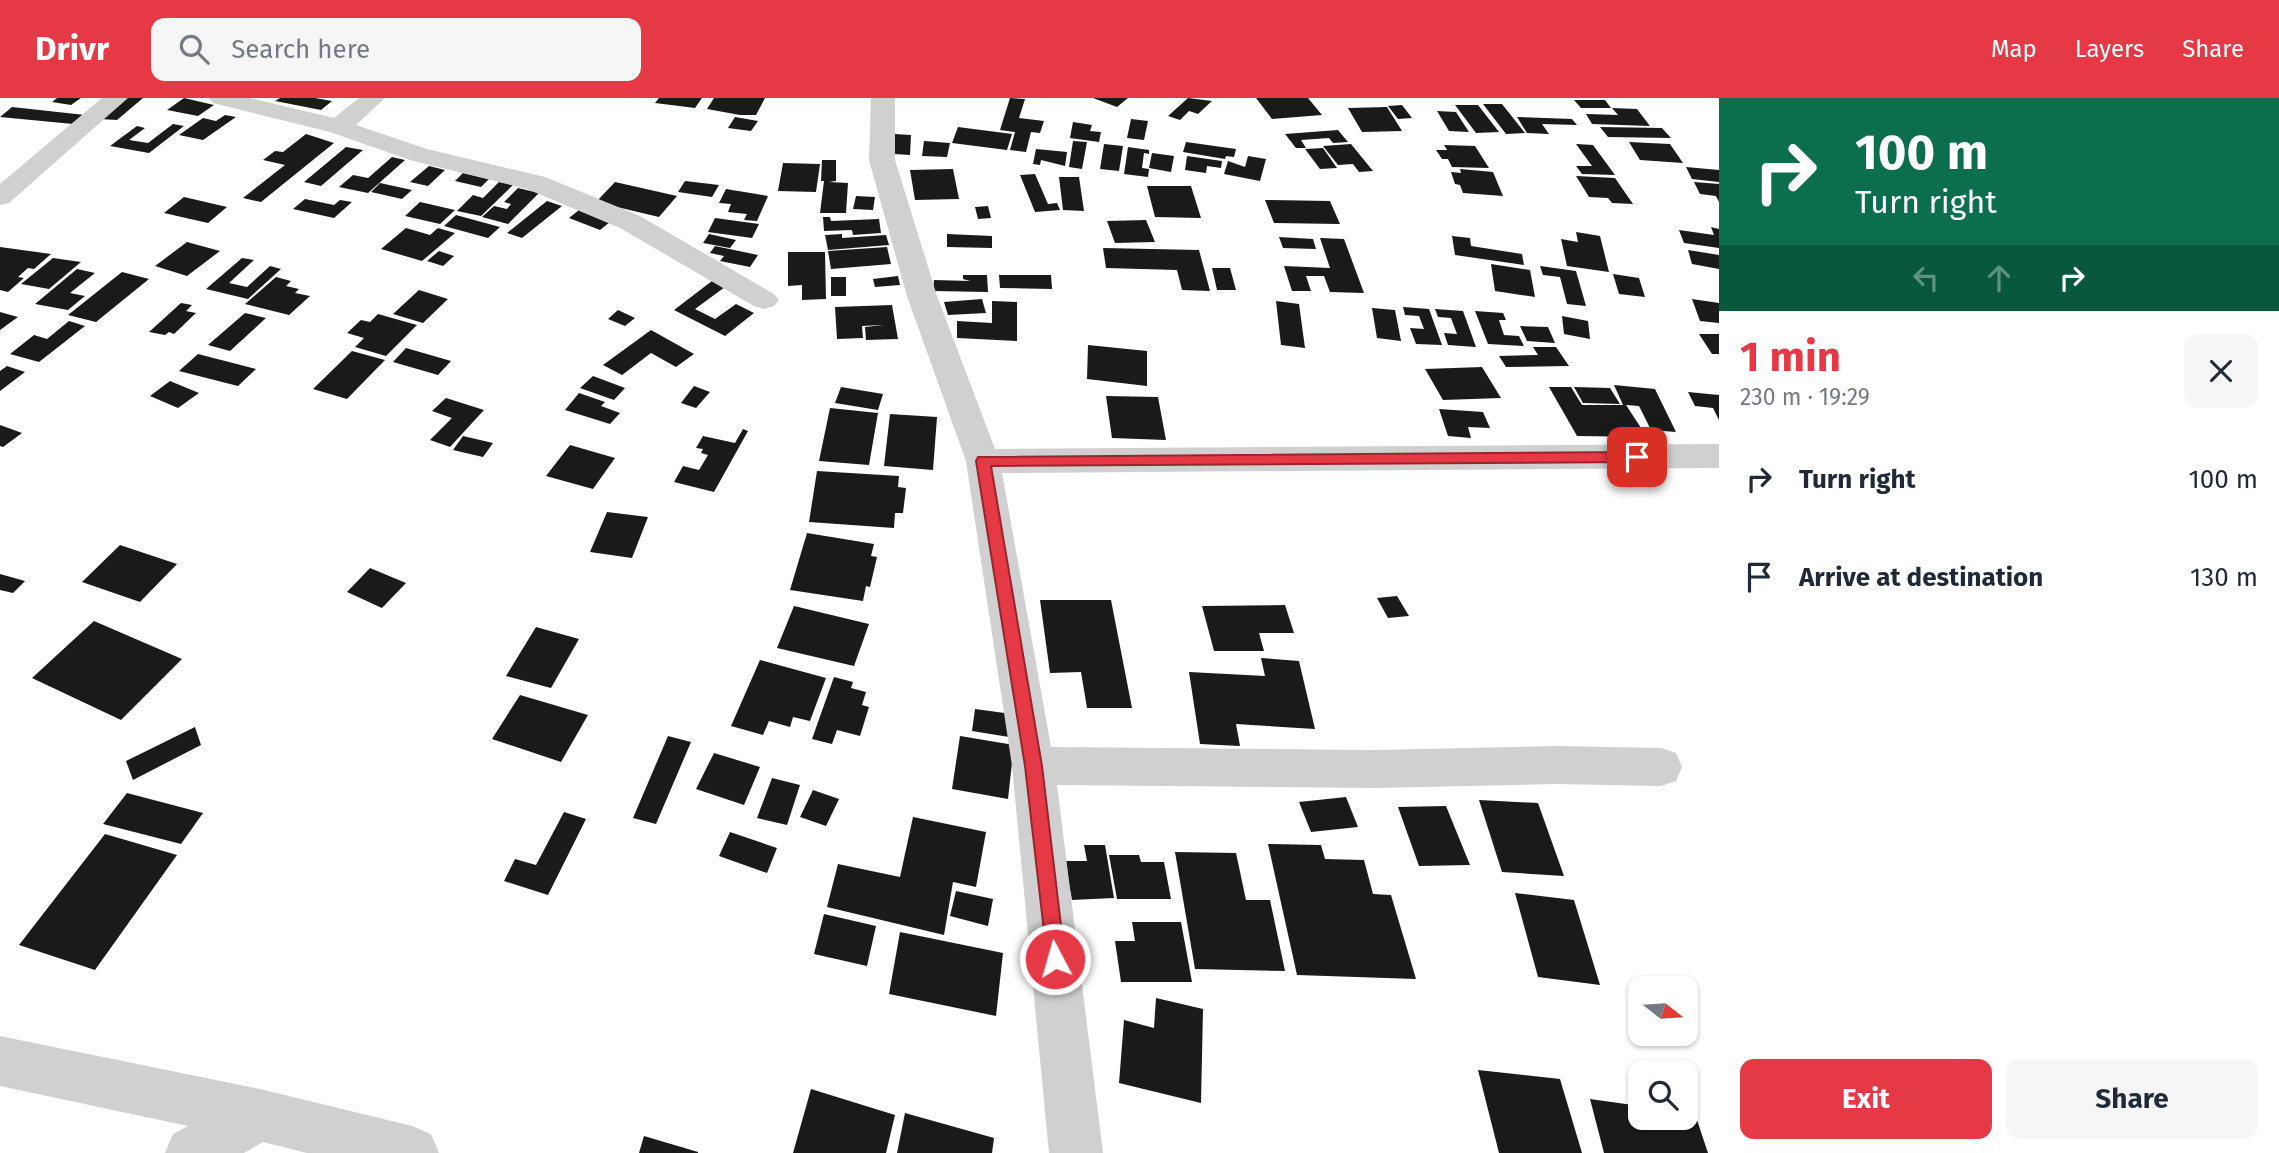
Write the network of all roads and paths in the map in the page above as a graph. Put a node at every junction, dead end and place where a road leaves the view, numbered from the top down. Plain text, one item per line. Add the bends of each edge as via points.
1 (116, 98) edge
2 (221, 98) edge
3 (373, 98) edge
4 (883, 98) edge
5 (340, 127) junction
6 (0, 197) edge
7 (764, 300) dead end
8 (1719, 456) edge
9 (983, 461) junction
10 (1034, 766) junction
11 (1661, 766) dead end
12 (0, 1061) edge
13 (260, 1115) junction
14 (192, 1153) edge
15 (412, 1153) edge
16 (1076, 1153) edge

1 - 6 street
2 - 5 street
3 - 5 street
4 - 9 street via 882,160 922,296
5 - 7 street via 419,155 536,183 630,222
8 - 9 street
9 - 10 street
10 - 11 street
10 - 16 street
12 - 13 street
13 - 14 street
13 - 15 street

